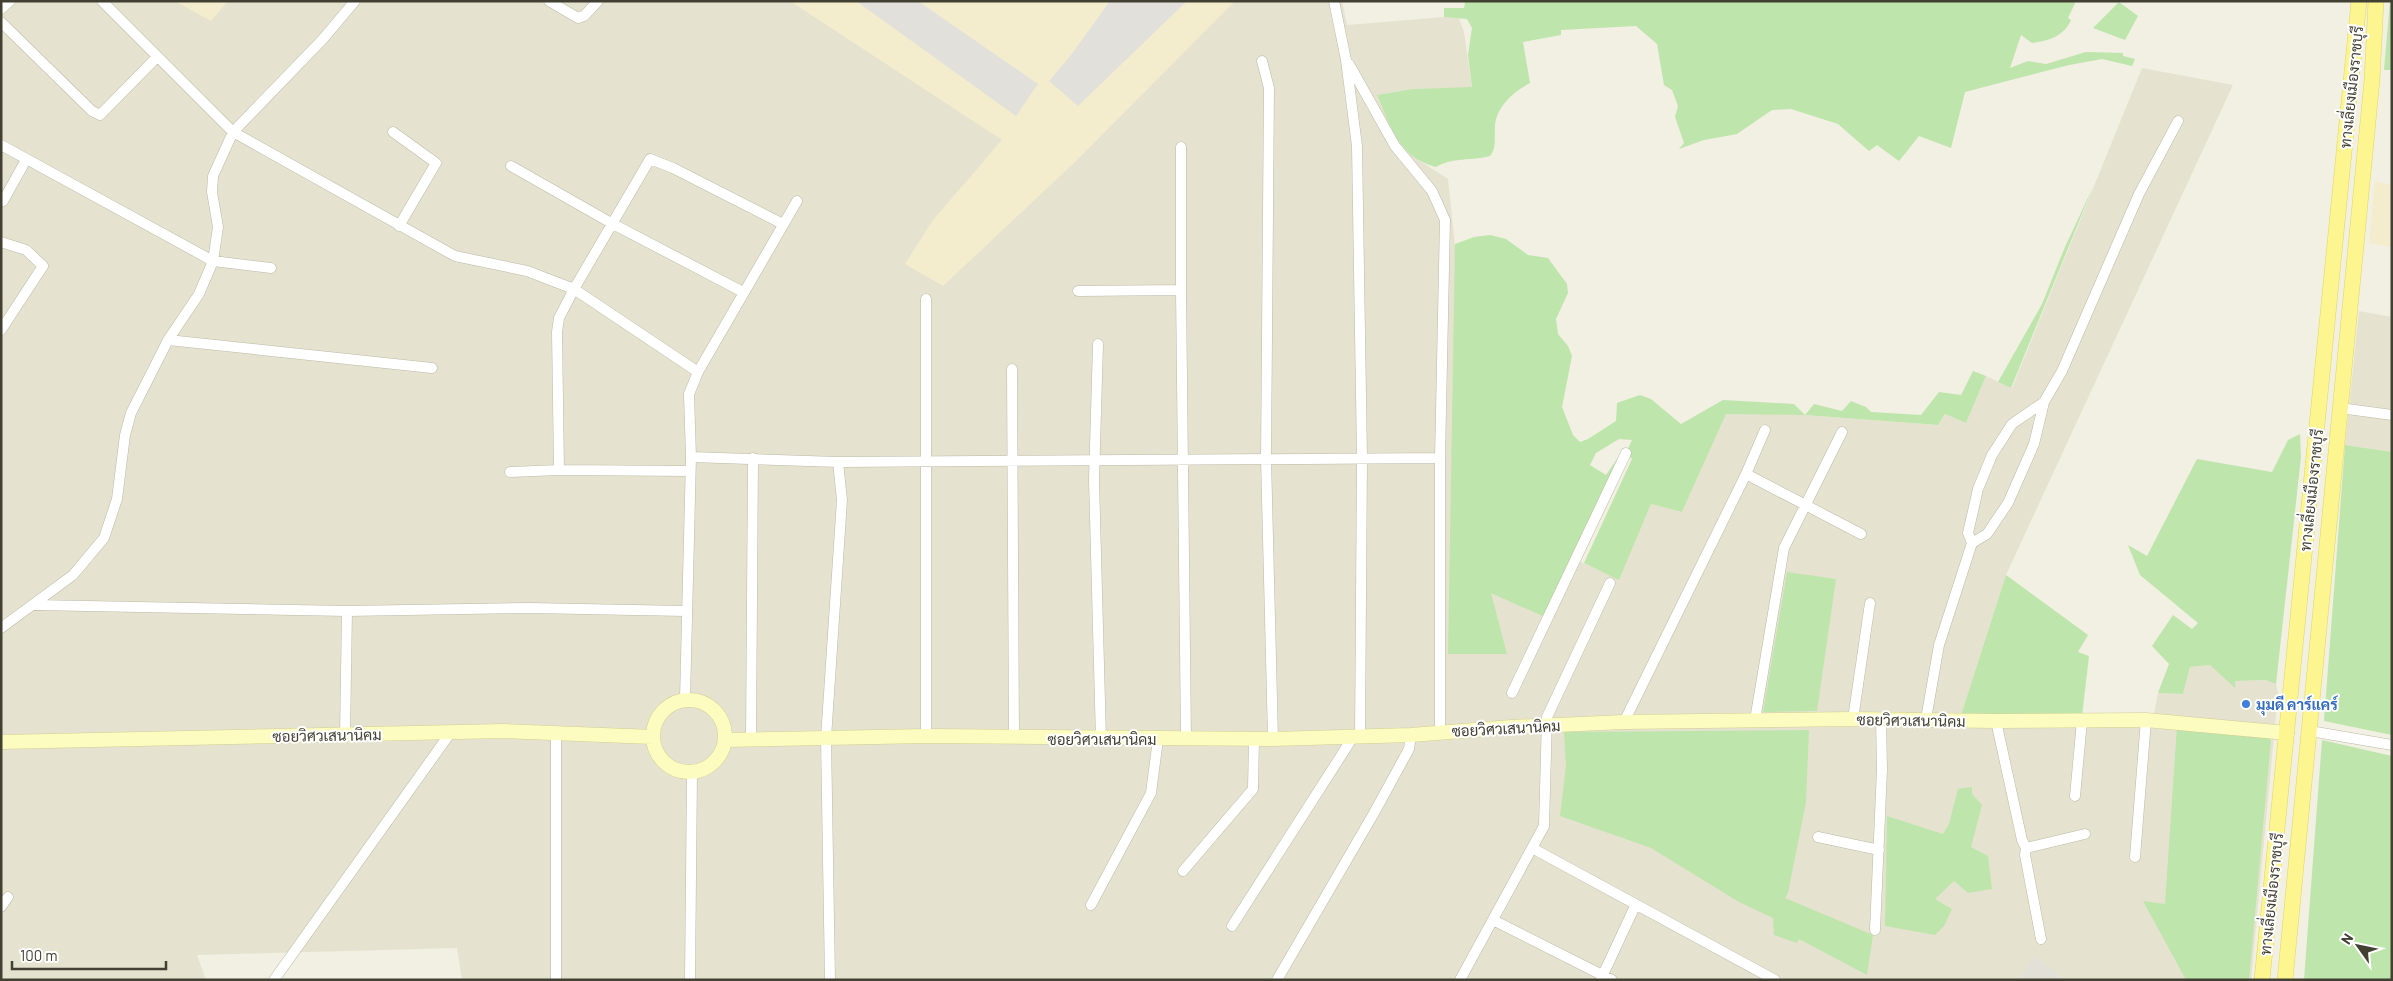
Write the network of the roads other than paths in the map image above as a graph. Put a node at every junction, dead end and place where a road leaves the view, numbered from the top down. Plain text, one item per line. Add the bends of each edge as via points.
1 (10, 1) edge
2 (102, 1) edge
3 (355, 1) edge
4 (549, 1) edge
5 (598, 1) edge
6 (1334, 1) edge
7 (2359, 1) edge
8 (2376, 1) edge
9 (1, 9) edge
10 (1, 22) edge
11 (2356, 38) junction
12 (2374, 39) junction
13 (157, 57) junction
14 (1346, 60) junction
15 (1262, 62) dead end
16 (2178, 121) dead end
17 (232, 132) junction
18 (393, 132) dead end
19 (1, 145) edge
20 (1182, 146) dead end
21 (26, 160) junction
22 (511, 166) dead end
23 (1, 200) edge
24 (797, 201) dead end
25 (613, 224) junction
26 (782, 224) junction
27 (399, 226) junction
28 (1, 242) edge
29 (213, 261) junction
30 (272, 268) dead end
31 (574, 289) junction
32 (1180, 290) junction
33 (1078, 291) dead end
34 (743, 292) junction
35 (926, 299) dead end
36 (1, 330) edge
37 (168, 340) junction
38 (1098, 344) dead end
39 (432, 368) dead end
40 (1012, 369) dead end
41 (698, 372) junction
42 (2044, 402) junction
43 (2340, 408) junction
44 (2392, 416) edge
45 (1765, 430) dead end
46 (1842, 432) dead end
47 (1626, 453) dead end
48 (691, 457) junction
49 (753, 458) junction
50 (1266, 458) junction
51 (1362, 458) junction
52 (1440, 458) junction
53 (1182, 459) junction
54 (1011, 460) junction
55 (1094, 460) junction
56 (926, 461) junction
57 (838, 462) junction
58 (559, 470) junction
59 (690, 471) junction
60 (510, 472) dead end
61 (1746, 474) junction
62 (1805, 505) junction
63 (1861, 534) dead end
64 (1972, 543) junction
65 (1610, 583) dead end
66 (1870, 603) dead end
67 (34, 605) junction
68 (347, 611) junction
69 (686, 612) junction
70 (1, 628) edge
71 (1512, 692) dead end
72 (686, 699) junction
73 (1853, 719) junction
74 (1881, 719) junction
75 (1926, 719) junction
76 (1755, 720) junction
77 (2146, 720) junction
78 (1996, 721) junction
79 (2082, 721) junction
80 (1624, 722) junction
81 (1547, 726) junction
82 (2310, 731) junction
83 (451, 732) junction
84 (1440, 732) junction
85 (556, 733) junction
86 (2287, 733) junction
87 (344, 735) junction
88 (1411, 735) junction
89 (926, 736) junction
90 (653, 737) junction
91 (1356, 737) junction
92 (826, 738) junction
93 (1014, 738) junction
94 (1254, 738) junction
95 (1101, 739) junction
96 (1158, 739) junction
97 (1186, 739) junction
98 (1273, 739) junction
99 (725, 740) junction
100 (751, 740) junction
101 (1, 742) edge
102 (2392, 745) edge
103 (692, 772) junction
104 (2075, 796) dead end
105 (2085, 834) dead end
106 (1818, 837) dead end
107 (1532, 848) junction
108 (2026, 848) junction
109 (1879, 850) junction
110 (2135, 856) dead end
111 (1183, 871) dead end
112 (8, 897) dead end
113 (1636, 904) junction
114 (1091, 905) dead end
115 (1, 907) edge
116 (1493, 920) junction
117 (1232, 926) dead end
118 (1875, 930) dead end
119 (2041, 939) dead end
120 (1605, 978) edge
121 (274, 980) edge
122 (556, 980) edge
123 (690, 980) edge
124 (830, 980) edge
125 (1278, 980) edge
126 (1460, 980) edge
127 (1775, 980) edge
128 (2262, 980) edge
129 (2285, 980) edge

1 - 9 street
2 - 13 street
3 - 17 street via 322,40
4 - 5 street via 578,18
6 - 14 street
7 - 11 main road, ทางเลี่ยงเมืองราชบุรี
8 - 12 main road, ทางเลี่ยงเมืองราชบุรี
10 - 13 street via 92,111 100,114
11 - 12 main road
11 - 86 main road, ทางเลี่ยงเมืองราชบุรี
12 - 43 main road, ทางเลี่ยงเมืองราชบุรี
13 - 17 street
14 - 51 street via 1357,146
14 - 52 street via 1395,146 1432,191 1445,220
15 - 50 street via 1268,88 1269,136
16 - 42 street via 2139,194 2062,371
17 - 27 street
17 - 29 street via 214,176 212,192 218,227
18 - 27 street via 436,163
19 - 21 street
20 - 32 street
21 - 23 street
21 - 29 street
22 - 25 street
24 - 26 street
25 - 26 street via 650,159
25 - 31 street
25 - 34 street
26 - 34 street
27 - 31 street via 455,256 527,271
28 - 36 street via 26,250 43,266
29 - 30 street
29 - 37 street via 199,294
31 - 41 street
31 - 58 street via 556,332
32 - 33 street
32 - 53 street
34 - 41 street
35 - 56 street
37 - 39 street
37 - 67 street via 131,413 117,499 104,538 73,575
38 - 55 street
40 - 54 street
41 - 48 street via 689,394
42 - 64 street via 2034,444 2008,503 1987,534
42 - 64 street via 2012,424 1992,455 1978,489 1968,533
43 - 44 street
43 - 82 main road, ทางเลี่ยงเมืองราชบุรี
45 - 61 street
46 - 62 street
47 - 71 street
48 - 49 street
48 - 59 street
49 - 57 street
49 - 100 street
50 - 51 street
50 - 53 street
50 - 98 street
51 - 52 street
51 - 91 street
52 - 84 street
53 - 55 street
53 - 97 street
54 - 55 street
54 - 56 street
54 - 93 street
55 - 95 street
56 - 57 street
56 - 89 street
57 - 92 street via 842,500
58 - 59 street
58 - 60 street
59 - 69 street
61 - 62 street
61 - 80 street
62 - 63 street
62 - 76 street via 1784,548
64 - 75 street via 1939,645
65 - 81 street via 1549,710
66 - 73 street
67 - 68 street
67 - 70 street
68 - 69 street via 530,608
68 - 87 street
69 - 72 street
72 - 90 street via 675,702 662,712 654,726
72 - 99 street via 702,702 715,710 725,729
73 - 74 street, ซอยวิศวเสนานิคม
73 - 76 street, ซอยวิศวเสนานิคม
74 - 75 street, ซอยวิศวเสนานิคม
74 - 109 street
75 - 78 street, ซอยวิศวเสนานิคม
76 - 80 street, ซอยวิศวเสนานิคม
77 - 79 street, ซอยวิศวเสนานิคม
77 - 86 street, ซอยวิศวเสนานิคม
77 - 110 street
78 - 79 street, ซอยวิศวเสนานิคม
78 - 108 street
79 - 104 street
80 - 81 street, ซอยวิศวเสนานิคม
81 - 84 street, ซอยวิศวเสนานิคม
81 - 107 street via 1544,826
82 - 102 street
82 - 129 main road, ทางเลี่ยงเมืองราชบุรี
83 - 85 street, ซอยวิศวเสนานิคม
83 - 87 street, ซอยวิศวเสนานิคม
83 - 121 street
84 - 88 street, ซอยวิศวเสนานิคม
85 - 90 street, ซอยวิศวเสนานิคม
85 - 122 street
86 - 128 main road, ทางเลี่ยงเมืองราชบุรี
87 - 101 street, ซอยวิศวเสนานิคม
88 - 91 street, ซอยวิศวเสนานิคม
88 - 125 street via 1409,749 1388,789
89 - 92 street, ซอยวิศวเสนานิคม
89 - 93 street, ซอยวิศวเสนานิคม
90 - 103 street via 661,758 675,769
91 - 98 street, ซอยวิศวเสนานิคม
91 - 117 street
92 - 100 street, ซอยวิศวเสนานิคม
92 - 124 street
93 - 95 street, ซอยวิศวเสนานิคม
94 - 97 street, ซอยวิศวเสนานิคม
94 - 98 street, ซอยวิศวเสนานิคม
94 - 111 street via 1253,789
95 - 96 street, ซอยวิศวเสนานิคม
96 - 97 street, ซอยวิศวเสนานิคม
96 - 114 street via 1151,793
99 - 100 street, ซอยวิศวเสนานิคม
99 - 103 street via 722,752 714,762
103 - 123 street
105 - 108 street
106 - 109 street
107 - 113 street
107 - 116 street
108 - 119 street
109 - 118 street
112 - 115 street
113 - 120 street
113 - 127 street
116 - 120 street
116 - 126 street

